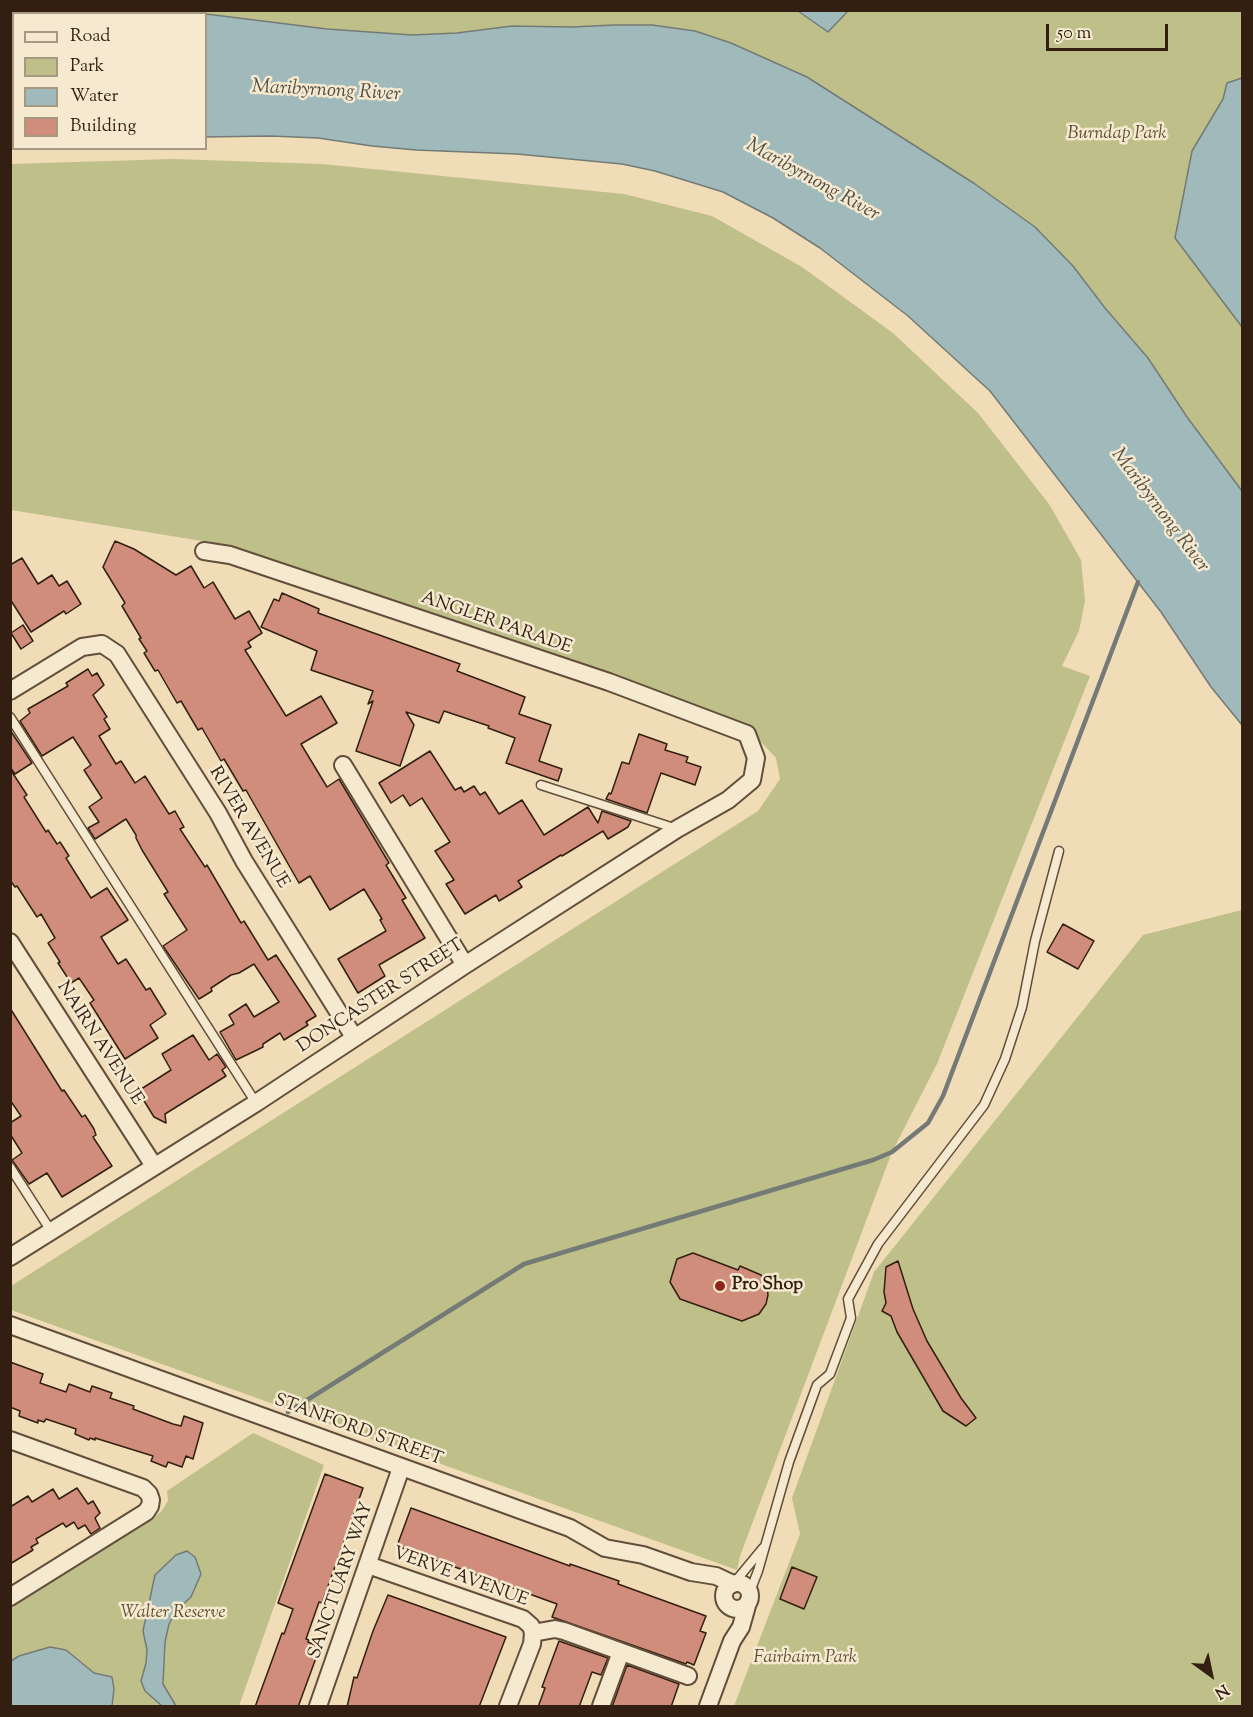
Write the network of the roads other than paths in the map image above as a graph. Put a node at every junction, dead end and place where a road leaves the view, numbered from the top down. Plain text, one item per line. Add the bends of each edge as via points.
1 (204, 551) dead end
2 (10, 691) edge
3 (10, 717) edge
4 (756, 758) joint
5 (343, 765) dead end
6 (542, 785) dead end
7 (677, 829) junction
8 (1059, 851) dead end
9 (10, 942) edge
10 (465, 965) junction
11 (354, 1037) junction
12 (256, 1103) junction
13 (154, 1166) junction
14 (10, 1167) edge
15 (51, 1231) junction
16 (10, 1257) edge
17 (10, 1325) edge
18 (10, 1440) edge
19 (401, 1468) junction
20 (763, 1548) junction
21 (368, 1565) junction
22 (729, 1592) junction
23 (10, 1597) edge
24 (749, 1598) junction
25 (533, 1633) junction
26 (732, 1641) junction
27 (621, 1652) junction
28 (688, 1676) dead end
29 (318, 1707) edge
30 (508, 1707) edge
31 (601, 1707) edge
32 (708, 1707) edge

1 - 4 street, ANGLER PARADE via 230,555 598,678 747,734
2 - 11 street, RIVER AVENUE via 82,646 102,644 111,649 124,663 218,813
3 - 12 lane
4 - 7 street, DONCASTER STREET via 752,780 728,800
5 - 10 street
6 - 7 lane
7 - 10 street, DONCASTER STREET
8 - 20 lane via 1022,1007 1005,1059 984,1105 878,1244 848,1299 851,1318 830,1374 817,1385
9 - 13 street, NAIRN AVENUE
10 - 11 street, DONCASTER STREET
11 - 12 street, DONCASTER STREET
12 - 13 street, DONCASTER STREET
13 - 15 street, DONCASTER STREET
14 - 15 lane
15 - 16 street, DONCASTER STREET
17 - 19 street, STANFORD STREET
18 - 23 street via 143,1488 151,1500 146,1512
19 - 21 street, SANCTUARY WAY
19 - 22 street, STANFORD STREET via 575,1530 605,1548 643,1555 692,1572
20 - 22 lane
20 - 24 lane
21 - 25 street, VERVE AVENUE via 523,1619
21 - 29 street, SANCTUARY WAY
22 - 24 street, STANFORD STREET via 745,1586
22 - 24 street via 738,1609
22 - 26 street
24 - 26 street via 741,1627
25 - 27 street via 555,1629
25 - 30 street
26 - 32 street
27 - 28 street
27 - 31 street

